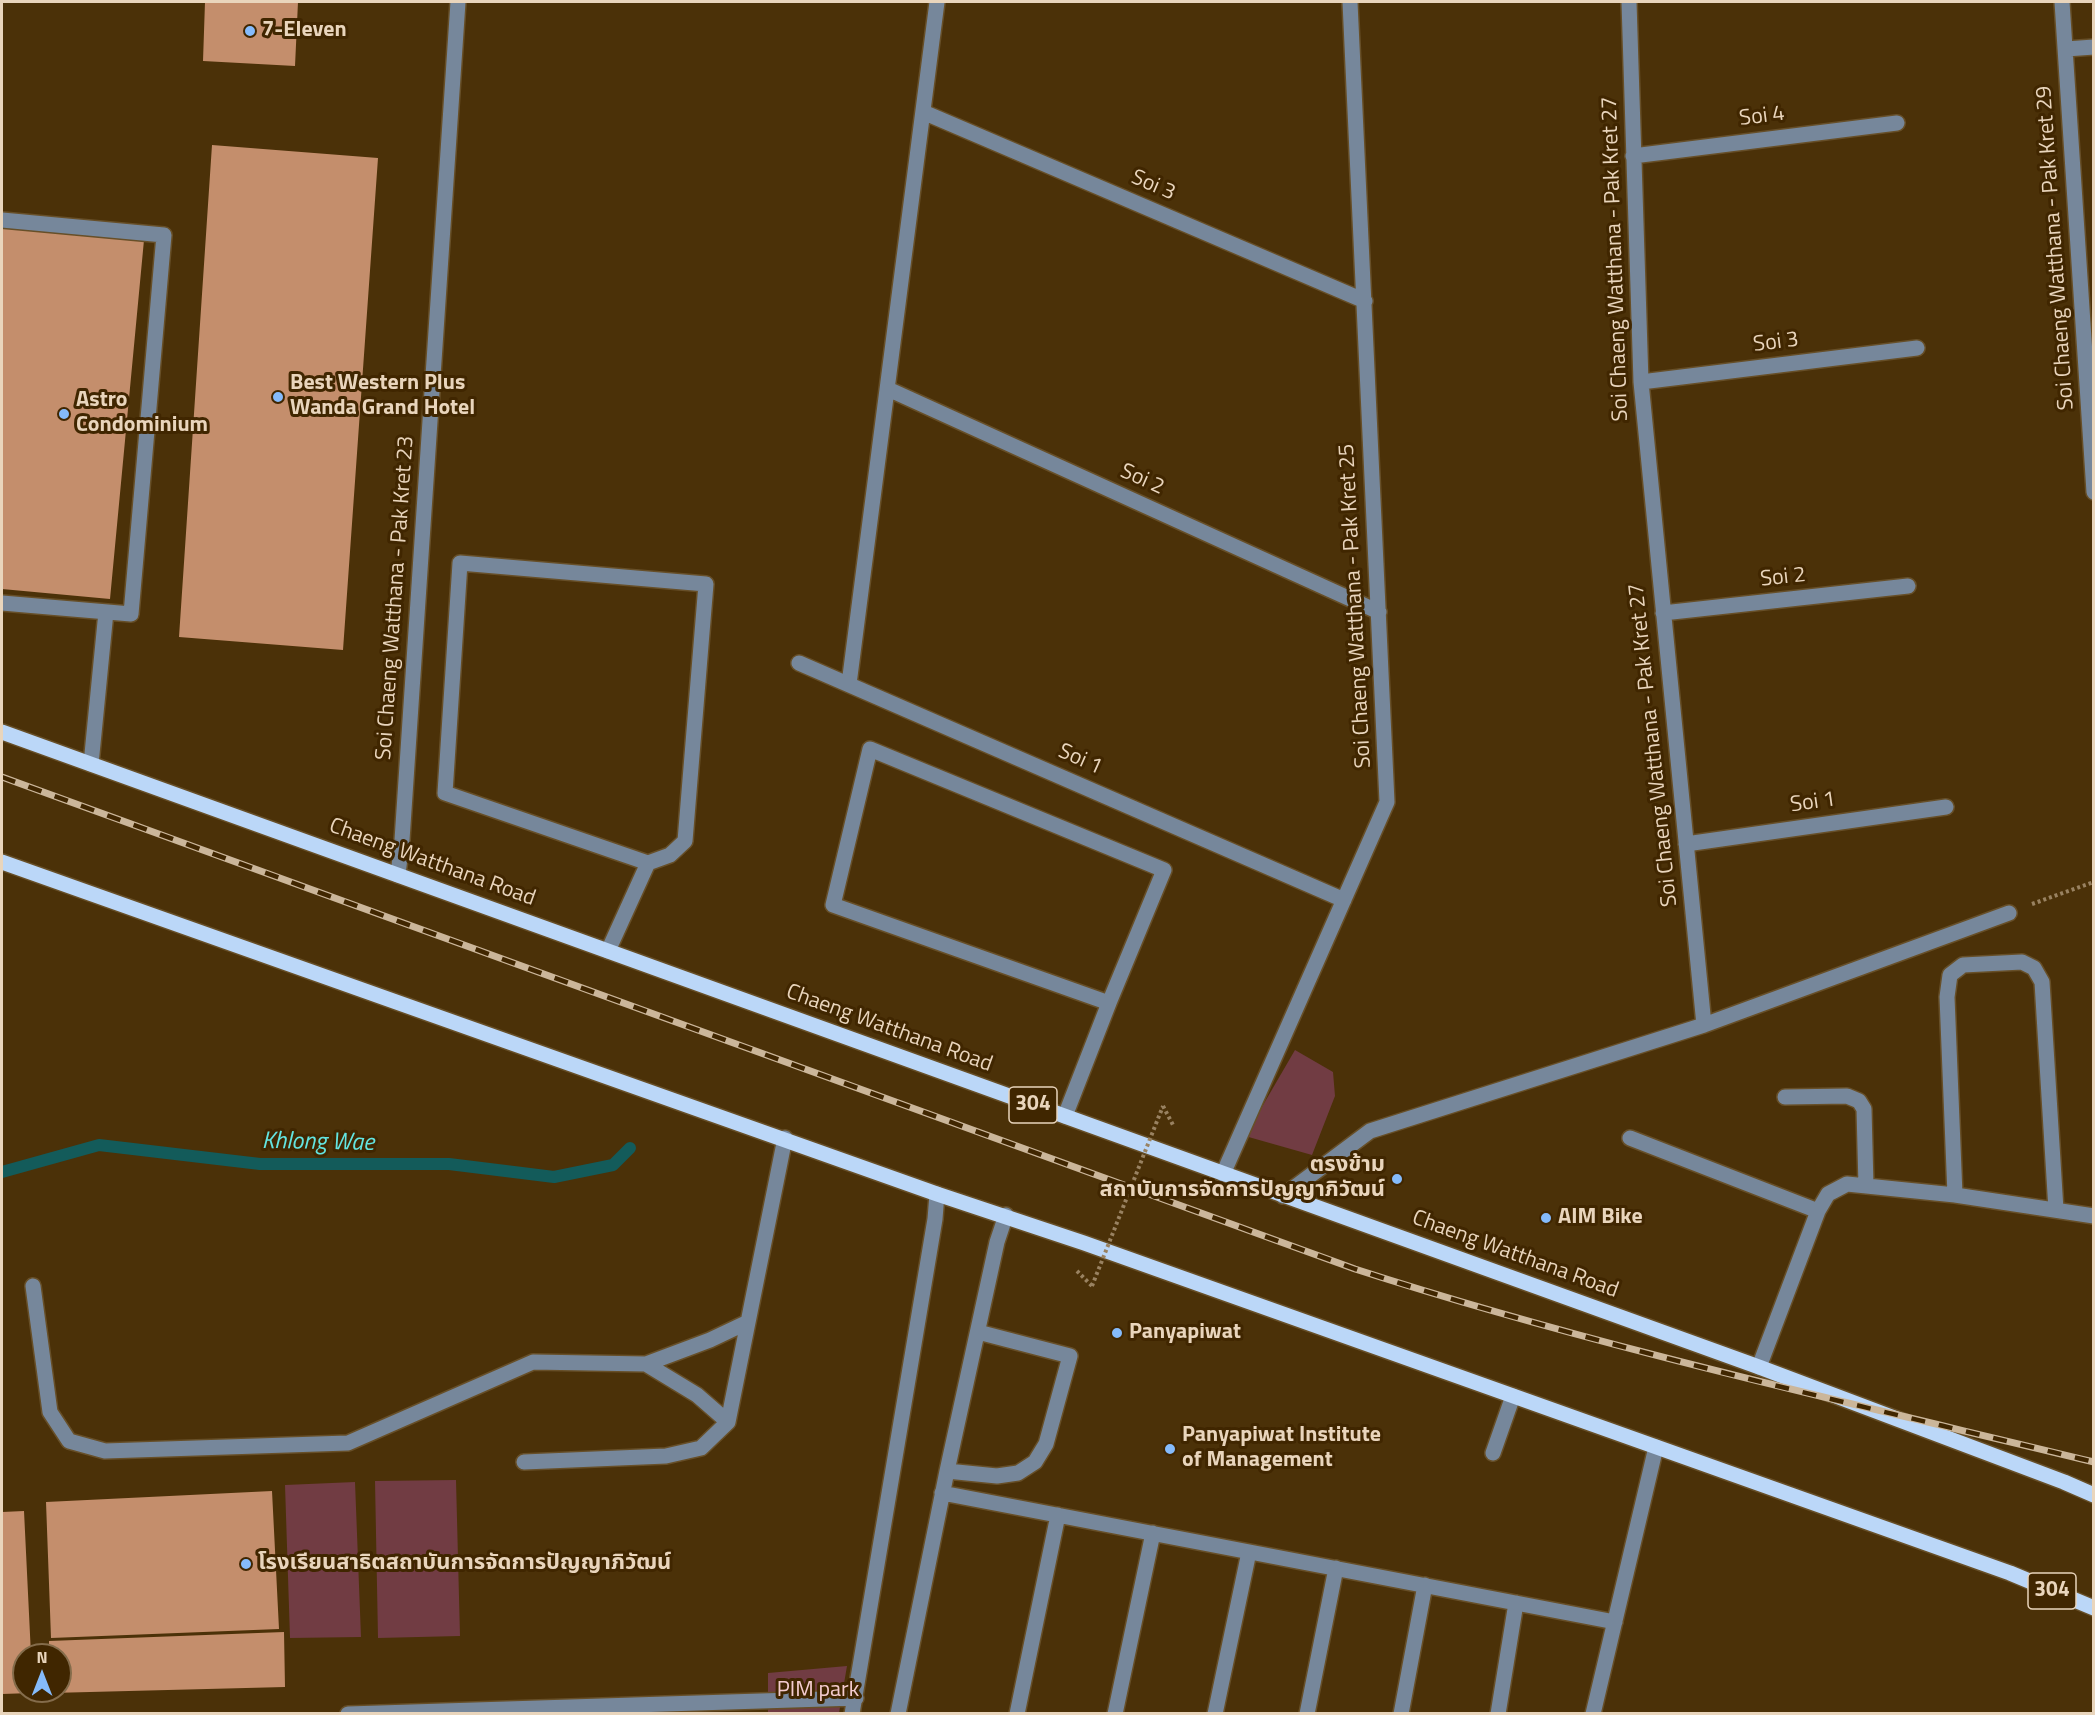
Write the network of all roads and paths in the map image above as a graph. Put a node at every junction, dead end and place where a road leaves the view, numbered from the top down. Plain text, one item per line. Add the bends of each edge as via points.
1 (458, 2) edge
2 (938, 2) edge
3 (1350, 2) edge
4 (1629, 2) edge
5 (2062, 2) edge
6 (2094, 47) edge
7 (2066, 49) junction
8 (923, 112) junction
9 (1897, 123) dead end
10 (1633, 156) junction
11 (2, 220) edge
12 (1365, 301) junction
13 (1917, 348) dead end
14 (1641, 382) junction
15 (2090, 386) edge
16 (888, 389) junction
17 (2094, 492) edge
18 (1908, 586) dead end
19 (2, 603) edge
20 (106, 612) junction
21 (1379, 612) junction
22 (1664, 614) junction
23 (799, 663) dead end
24 (849, 684) junction
25 (2, 732) edge
26 (91, 764) junction
27 (1946, 807) dead end
28 (1686, 844) junction
29 (2, 861) edge
30 (648, 863) junction
31 (398, 875) junction
32 (2094, 882) edge
33 (1344, 900) junction
34 (2009, 913) joint
35 (608, 951) junction
36 (1109, 1003) junction
37 (1704, 1025) junction
38 (1785, 1097) dead end
39 (1065, 1116) junction
40 (1173, 1125) dead end
41 (785, 1138) junction
42 (1630, 1138) dead end
43 (1223, 1174) junction
44 (1866, 1186) junction
45 (937, 1194) junction
46 (1955, 1195) junction
47 (1283, 1196) junction
48 (2056, 1210) junction
49 (1818, 1211) junction
50 (1006, 1215) junction
51 (2094, 1216) edge
52 (1076, 1270) dead end
53 (33, 1286) dead end
54 (748, 1322) junction
55 (978, 1332) junction
56 (646, 1364) junction
57 (1759, 1367) junction
58 (1513, 1396) junction
59 (728, 1422) junction
60 (1656, 1447) junction
61 (1492, 1453) dead end
62 (524, 1462) dead end
63 (946, 1471) junction
64 (2064, 1482) junction
65 (2094, 1489) edge
66 (942, 1493) junction
67 (2094, 1495) edge
68 (1058, 1515) junction
69 (1152, 1533) junction
70 (1249, 1552) junction
71 (1336, 1568) junction
72 (2010, 1573) junction
73 (1425, 1585) junction
74 (2094, 1597) edge
75 (1516, 1603) junction
76 (2094, 1608) edge
77 (1616, 1622) junction
78 (856, 1698) junction
79 (348, 1713) edge
80 (852, 1713) edge
81 (898, 1713) edge
82 (1017, 1713) edge
83 (1115, 1713) edge
84 (1215, 1713) edge
85 (1307, 1713) edge
86 (1401, 1713) edge
87 (1498, 1713) edge
88 (1593, 1713) edge

1 - 31 street, Soi Chaeng Watthana - Pak Kret 23
2 - 8 street
3 - 12 street, Soi Chaeng Watthana - Pak Kret 25
4 - 10 street, Soi Chaeng Watthana - Pak Kret 27
5 - 7 street, Soi Chaeng Watthana - Pak Kret 29
6 - 7 street
7 - 15 street, Soi Chaeng Watthana - Pak Kret 29
8 - 12 street, Soi 3
8 - 16 street
9 - 10 street, Soi 4
10 - 14 street, Soi Chaeng Watthana - Pak Kret 27
11 - 20 street via 164,234 131,614
12 - 21 street, Soi Chaeng Watthana - Pak Kret 25
13 - 14 street, Soi 3
14 - 22 street, Soi Chaeng Watthana - Pak Kret 27
15 - 17 street, Soi Chaeng Watthana - Pak Kret 29
16 - 21 street, Soi 2
16 - 24 street
18 - 22 street, Soi 2
19 - 20 street
20 - 26 street
21 - 33 street, Soi Chaeng Watthana - Pak Kret 25 via 1387,802
22 - 28 street, Soi Chaeng Watthana - Pak Kret 27
23 - 24 street, Soi 1
24 - 33 street, Soi 1
25 - 26 main road, Chaeng Watthana Road / 304
26 - 31 main road, Chaeng Watthana Road / 304
27 - 28 street, Soi 1
28 - 37 street, Soi Chaeng Watthana - Pak Kret 27
29 - 41 main road, 304
30 - 30 street via 445,793 460,563 705,584 685,841 670,855
30 - 35 street
31 - 35 main road, Chaeng Watthana Road / 304
32 - 34 path
33 - 43 street, Soi Chaeng Watthana - Pak Kret 25
34 - 37 street
35 - 39 main road, Chaeng Watthana Road / 304
36 - 36 street via 833,905 870,749 1164,870
36 - 39 street
37 - 47 street via 1370,1131
38 - 44 street via 1847,1096 1859,1101 1864,1109
39 - 43 main road, Chaeng Watthana Road / 304
40 - 52 path, bridge via 1163,1106 1092,1286
41 - 45 main road, 304
41 - 54 street
42 - 49 street
43 - 47 main road, Chaeng Watthana Road / 304
44 - 46 street
44 - 49 street via 1847,1184 1828,1194
45 - 50 main road, 304
45 - 78 street
46 - 48 street
46 - 48 street via 1947,997 1950,975 1964,965 2022,962 2034,968 2042,982
47 - 57 main road, Chaeng Watthana Road / 304
48 - 51 street
49 - 57 street
50 - 55 street
50 - 58 main road, 304
53 - 56 street via 50,1412 69,1441 105,1450 348,1443 533,1362
54 - 56 street
54 - 59 street
55 - 63 street
55 - 63 street via 1070,1356 1046,1444 1035,1462 1018,1473 997,1476
56 - 59 street via 697,1395
57 - 64 main road, Chaeng Watthana Road / 304
58 - 60 main road, 304
58 - 61 street
59 - 62 street via 701,1448 666,1456
60 - 72 main road, 304
60 - 77 street
63 - 66 street
64 - 65 main road, Chaeng Watthana Road / 304
64 - 67 main road, Chaeng Watthana Road
66 - 68 street
66 - 81 street
68 - 69 street
68 - 82 street
69 - 70 street
69 - 83 street
70 - 71 street
70 - 84 street
71 - 73 street
71 - 85 street
72 - 74 main road
72 - 76 main road, 304
73 - 75 street
73 - 86 street
75 - 77 street
75 - 87 street
77 - 88 street
78 - 79 street
78 - 80 street

